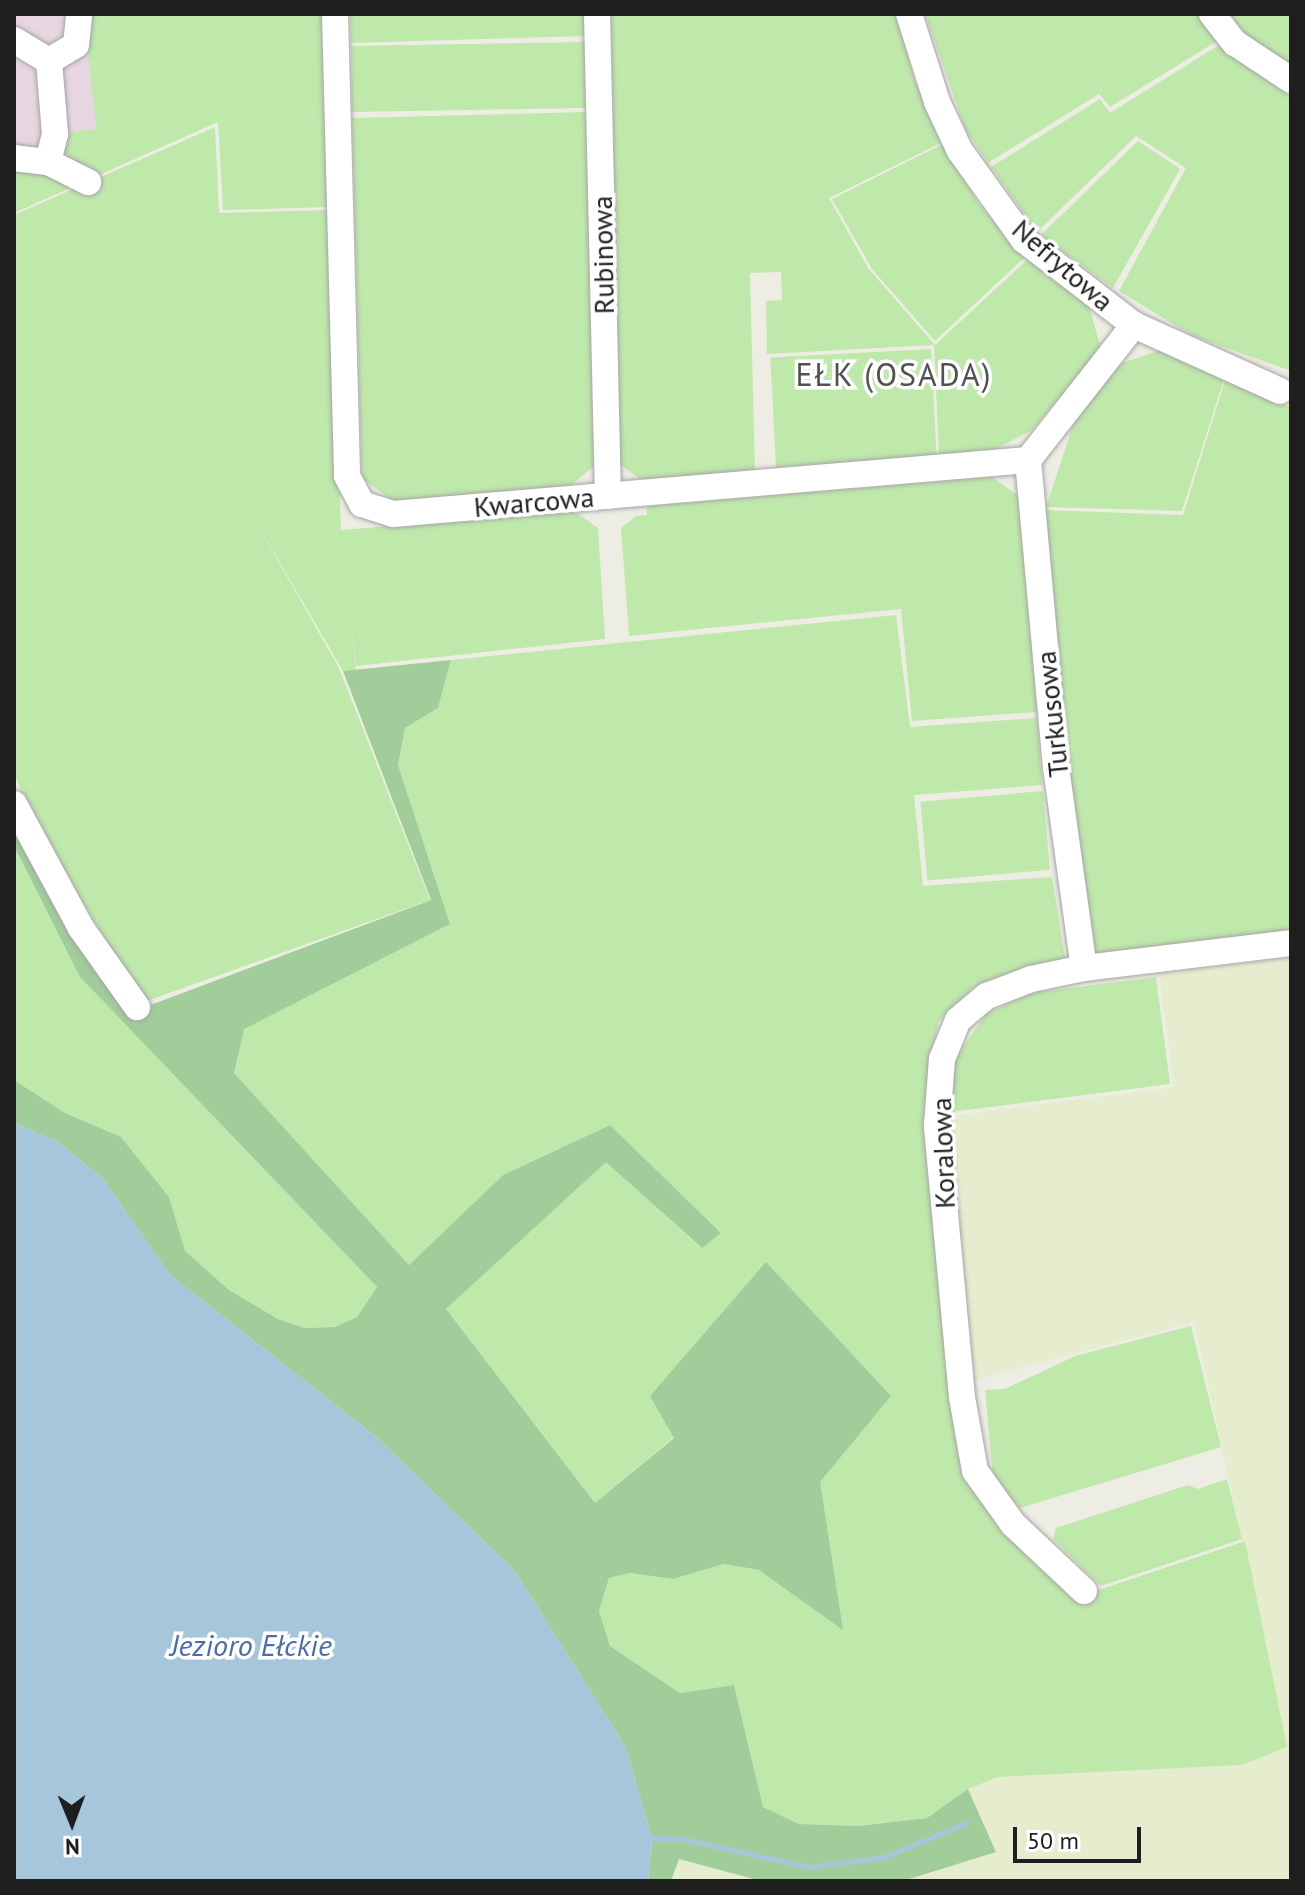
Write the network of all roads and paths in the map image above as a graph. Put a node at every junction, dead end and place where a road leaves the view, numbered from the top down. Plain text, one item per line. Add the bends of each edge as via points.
1 (79, 14) edge
2 (335, 14) edge
3 (597, 14) edge
4 (909, 14) edge
5 (1212, 14) edge
6 (14, 40) edge
7 (49, 61) junction
8 (1291, 80) edge
9 (14, 158) edge
10 (48, 162) junction
11 (88, 182) dead end
12 (1134, 325) junction
13 (1280, 391) dead end
14 (1028, 460) junction
15 (608, 496) junction
16 (14, 804) edge
17 (1291, 943) edge
18 (1084, 968) junction
19 (137, 1007) dead end
20 (1084, 1591) dead end

1 - 7 street via 76,45
2 - 15 street, Kwarcowa via 347,476 354,493 362,504 393,514
3 - 15 street, Rubinowa
4 - 12 street, Nefrytowa via 937,102 989,193 1024,240
5 - 8 street via 1235,43
6 - 7 street
7 - 10 street via 55,134
9 - 10 street
10 - 11 street
12 - 13 street, Nefrytowa
12 - 14 street
14 - 15 street, Kwarcowa
14 - 18 street, Turkusowa via 1056,767
16 - 19 street via 81,928
17 - 18 street, Koralowa
18 - 20 street, Koralowa via 987,996 958,1020 942,1059 937,1125 962,1397 975,1471 1013,1524

